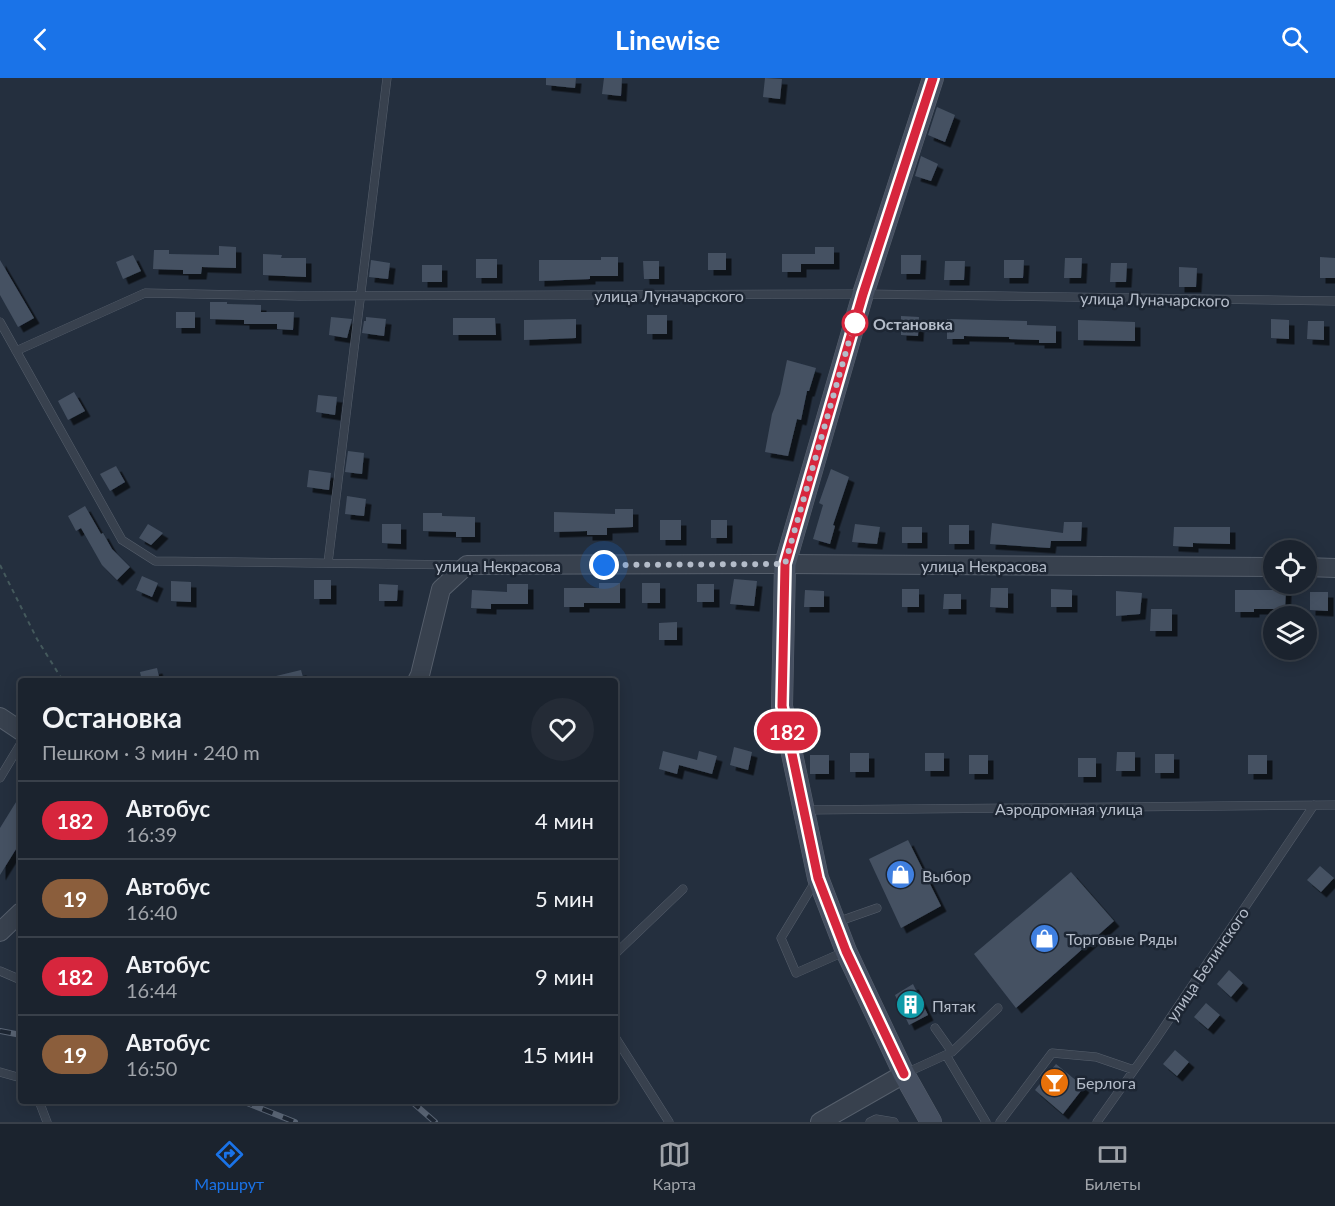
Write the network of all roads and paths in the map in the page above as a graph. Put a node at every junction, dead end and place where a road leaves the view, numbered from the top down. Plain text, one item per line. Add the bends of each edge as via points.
1 (387, 78) edge
2 (933, 78) edge
3 (863, 294) junction
4 (361, 296) junction
5 (1335, 302) edge
6 (0, 322) edge
7 (16, 351) junction
8 (328, 563) junction
9 (785, 564) junction
10 (0, 565) edge
11 (468, 565) junction
12 (1263, 567) edge
13 (1317, 567) edge
14 (1335, 567) edge
15 (61, 678) edge
16 (418, 678) edge
17 (0, 717) edge
18 (18, 729) edge
19 (18, 748) edge
20 (0, 778) edge
21 (1335, 805) edge
22 (1314, 806) junction
23 (802, 810) junction
24 (818, 878) junction
25 (683, 889) dead end
26 (877, 909) dead end
27 (18, 915) edge
28 (836, 922) junction
29 (0, 932) edge
30 (618, 951) edge
31 (846, 951) junction
32 (0, 971) edge
33 (18, 979) edge
34 (998, 1008) dead end
35 (935, 1028) dead end
36 (618, 1042) edge
37 (949, 1054) junction
38 (1134, 1070) junction
39 (0, 1072) edge
40 (904, 1074) junction
41 (18, 1077) edge
42 (40, 1104) edge
43 (47, 1122) edge
44 (669, 1122) edge
45 (820, 1122) edge
46 (870, 1122) edge
47 (894, 1122) edge
48 (931, 1122) edge
49 (986, 1122) edge
50 (1000, 1122) edge
51 (1097, 1122) edge

1 - 4 lane
2 - 3 main road
3 - 4 lane, улица Луначарского
3 - 5 lane, улица Луначарского
3 - 9 main road
4 - 7 lane, улица Луначарского via 145,293
4 - 8 lane
6 - 7 lane, улица Некрасова
7 - 8 lane, улица Некрасова via 122,540 155,561
8 - 11 lane, улица Некрасова
9 - 11 street, улица Некрасова
9 - 12 street, улица Некрасова
9 - 23 main road via 782,706
10 - 15 path
11 - 16 street via 441,589
13 - 14 street
17 - 18 street
19 - 20 lane
21 - 22 lane, Аэродромная улица
22 - 23 lane, Аэродромная улица
22 - 38 lane, улица Белинского
23 - 24 main road
24 - 28 main road
24 - 31 lane via 781,938 796,973
25 - 30 lane
26 - 28 lane
27 - 29 street
28 - 31 main road
31 - 40 main road
32 - 33 lane
34 - 37 lane
35 - 37 lane
36 - 44 lane
37 - 40 lane
37 - 49 lane
38 - 50 lane via 1096,1058 1052,1053
38 - 51 lane, улица Белинского
39 - 41 lane
40 - 45 street
40 - 48 main road
42 - 43 lane
46 - 47 lane

